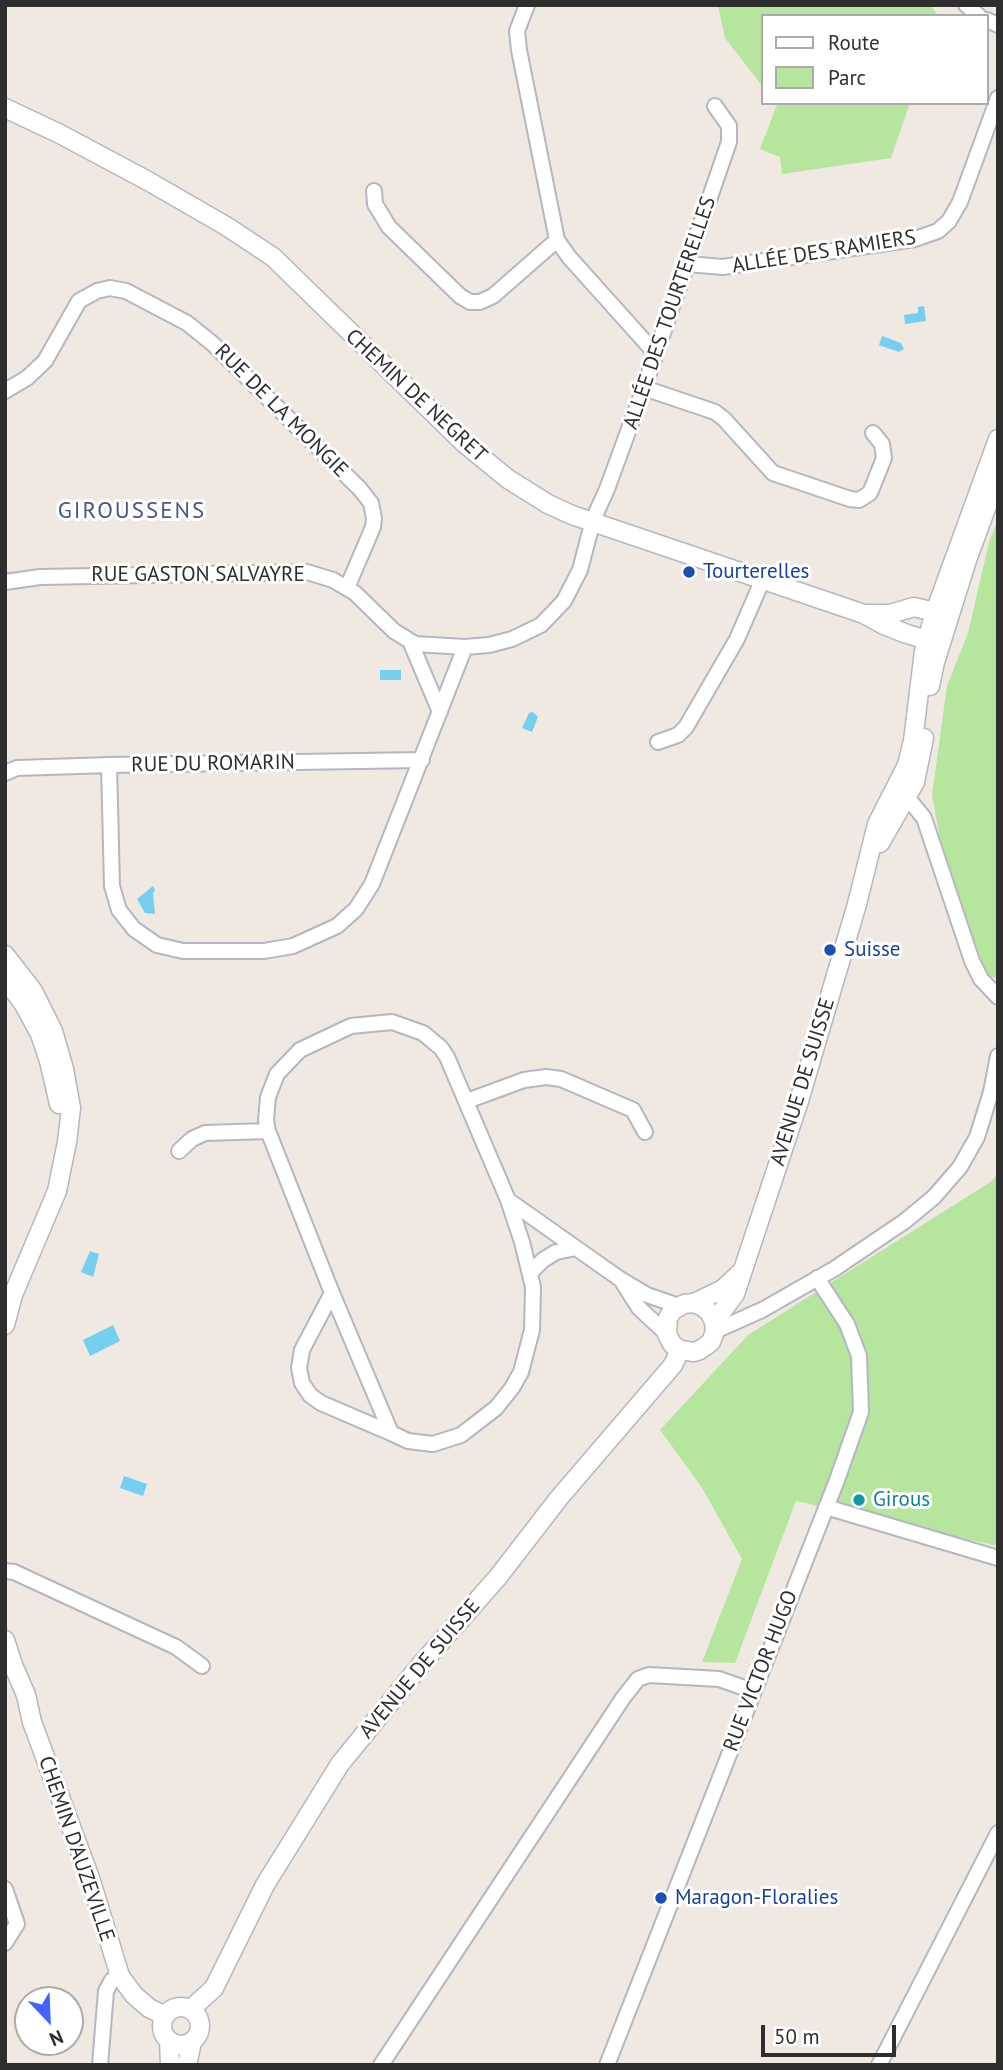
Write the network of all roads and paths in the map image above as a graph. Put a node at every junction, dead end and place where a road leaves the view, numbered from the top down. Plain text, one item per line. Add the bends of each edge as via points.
1 (527, 5) edge
2 (998, 98) edge
3 (715, 106) dead end
4 (5, 108) edge
5 (374, 191) dead end
6 (557, 240) junction
7 (687, 264) junction
8 (656, 354) junction
9 (644, 388) junction
10 (5, 391) edge
11 (873, 433) dead end
12 (998, 439) edge
13 (998, 476) edge
14 (593, 520) junction
15 (763, 579) junction
16 (5, 582) edge
17 (347, 588) junction
18 (935, 612) junction
19 (864, 614) junction
20 (945, 628) junction
21 (928, 640) junction
22 (410, 641) junction
23 (465, 647) junction
24 (440, 712) junction
25 (657, 742) dead end
26 (422, 760) junction
27 (109, 765) junction
28 (5, 774) edge
29 (907, 797) junction
30 (888, 800) junction
31 (860, 893) junction
32 (5, 955) edge
33 (5, 979) edge
34 (998, 997) edge
35 (998, 1056) edge
36 (467, 1101) junction
37 (268, 1131) junction
38 (645, 1132) dead end
39 (67, 1142) junction
40 (179, 1151) dead end
41 (508, 1199) junction
42 (576, 1248) junction
43 (743, 1270) junction
44 (530, 1273) junction
45 (817, 1278) junction
46 (620, 1279) junction
47 (332, 1293) junction
48 (686, 1305) junction
49 (5, 1325) edge
50 (715, 1327) junction
51 (667, 1335) junction
52 (680, 1350) junction
53 (391, 1433) junction
54 (826, 1507) junction
55 (998, 1558) edge
56 (5, 1571) edge
57 (6, 1644) edge
58 (202, 1666) dead end
59 (5, 1680) edge
60 (753, 1691) junction
61 (32, 1722) junction
62 (998, 1833) edge
63 (5, 1889) edge
64 (5, 1942) edge
65 (120, 1976) junction
66 (191, 2009) junction
67 (165, 2016) junction
68 (169, 2040) junction
69 (192, 2042) junction
70 (100, 2065) edge
71 (170, 2065) edge
72 (187, 2065) edge
73 (381, 2065) edge
74 (607, 2065) edge
75 (879, 2065) edge

1 - 6 street via 517,31 519,50
2 - 7 street, ALLÉE DES RAMIERS via 955,214 932,234 723,267
3 - 7 street, ALLÉE DES TOURTERELLES via 729,126 729,142
4 - 14 street, CHEMIN DE NEGRET via 148,181 264,251 489,465 548,504
5 - 6 street via 375,204 389,227 470,302 493,296
6 - 8 street
7 - 8 street, ALLÉE DES TOURTERELLES
8 - 9 street, ALLÉE DES TOURTERELLES
9 - 11 street via 715,412 773,473 850,499 870,492 884,458 882,444
9 - 14 street, ALLÉE DES TOURTERELLES
10 - 17 street, RUE DE LA MONGIE via 45,361 79,301 90,293 103,289 126,292 187,323 366,496 373,510 373,527
12 - 18 street, AVENUE DE SUISSE
13 - 20 street, AVENUE DE SUISSE
14 - 15 street, CHEMIN DE NEGRET
14 - 23 street, ALLÉE DES TOURTERELLES via 580,570 557,610 523,635
15 - 19 street, CHEMIN DE NEGRET
15 - 25 street via 737,639 686,727
16 - 17 street, RUE GASTON SALVAYRE via 40,577 289,571 323,576
17 - 22 street, RUE GASTON SALVAYRE
18 - 19 street, CHEMIN DE NEGRET via 914,607 890,614
18 - 20 street
18 - 21 street, AVENUE DE SUISSE
19 - 21 street, CHEMIN DE NEGRET
20 - 21 street
20 - 29 street, AVENUE DE SUISSE via 930,683 919,768
21 - 30 street, AVENUE DE SUISSE via 910,753
22 - 23 street, ALLÉE DES TOURTERELLES
22 - 24 street
23 - 24 street
24 - 26 street
26 - 27 street, RUE DU ROMARIN
26 - 27 street via 377,876 356,909 337,926 303,942 264,951 169,949 145,938 125,919 112,886
27 - 28 street, RUE DU ROMARIN via 17,768
29 - 30 street
29 - 31 street, AVENUE DE SUISSE via 887,828
29 - 34 street via 924,818 976,970
30 - 31 street, AVENUE DE SUISSE via 877,824
31 - 43 street, AVENUE DE SUISSE
32 - 39 street via 33,990 53,1031 71,1108
33 - 39 street via 40,1034
35 - 45 street via 977,1137 960,1167 905,1221
36 - 37 street via 447,1057 430,1038 392,1022 365,1023 321,1039 284,1065 268,1097
36 - 38 street via 524,1080 561,1079 633,1110
36 - 41 street
37 - 40 street via 205,1133
37 - 47 street
39 - 49 street via 57,1191
41 - 42 street
41 - 44 street
42 - 44 street via 556,1252
42 - 46 street
43 - 48 street via 723,1289
43 - 50 street, AVENUE DE SUISSE
44 - 53 street via 534,1315 530,1342 512,1388 496,1408 471,1429 440,1443 416,1443
45 - 50 street via 762,1310
45 - 54 street, RUE VICTOR HUGO via 846,1324 859,1356 861,1382 861,1412
46 - 48 street via 647,1295
46 - 51 street via 639,1308
47 - 53 street
47 - 53 street via 302,1350 302,1383 321,1403
48 - 50 street via 703,1307
48 - 51 street via 668,1318
50 - 52 street, AVENUE DE SUISSE via 711,1342 700,1350
51 - 52 street
52 - 66 street, AVENUE DE SUISSE via 673,1365 340,1764 265,1885 214,1988
54 - 55 street
54 - 60 street, RUE VICTOR HUGO
56 - 58 street via 176,1647
57 - 61 street, CHEMIN D'AUZEVILLE
59 - 61 street, CHEMIN D'AUZEVILLE
60 - 73 street via 719,1679 649,1675 638,1679
60 - 74 street, RUE VICTOR HUGO
61 - 65 street, CHEMIN D'AUZEVILLE via 90,1878
62 - 75 street
63 - 64 street via 17,1924
65 - 67 street, CHEMIN D'AUZEVILLE via 134,1995
65 - 70 street via 106,1991
66 - 67 street via 173,2008
66 - 69 street via 200,2021
67 - 68 street via 162,2025
68 - 69 street via 181,2045
68 - 71 street
69 - 72 street

